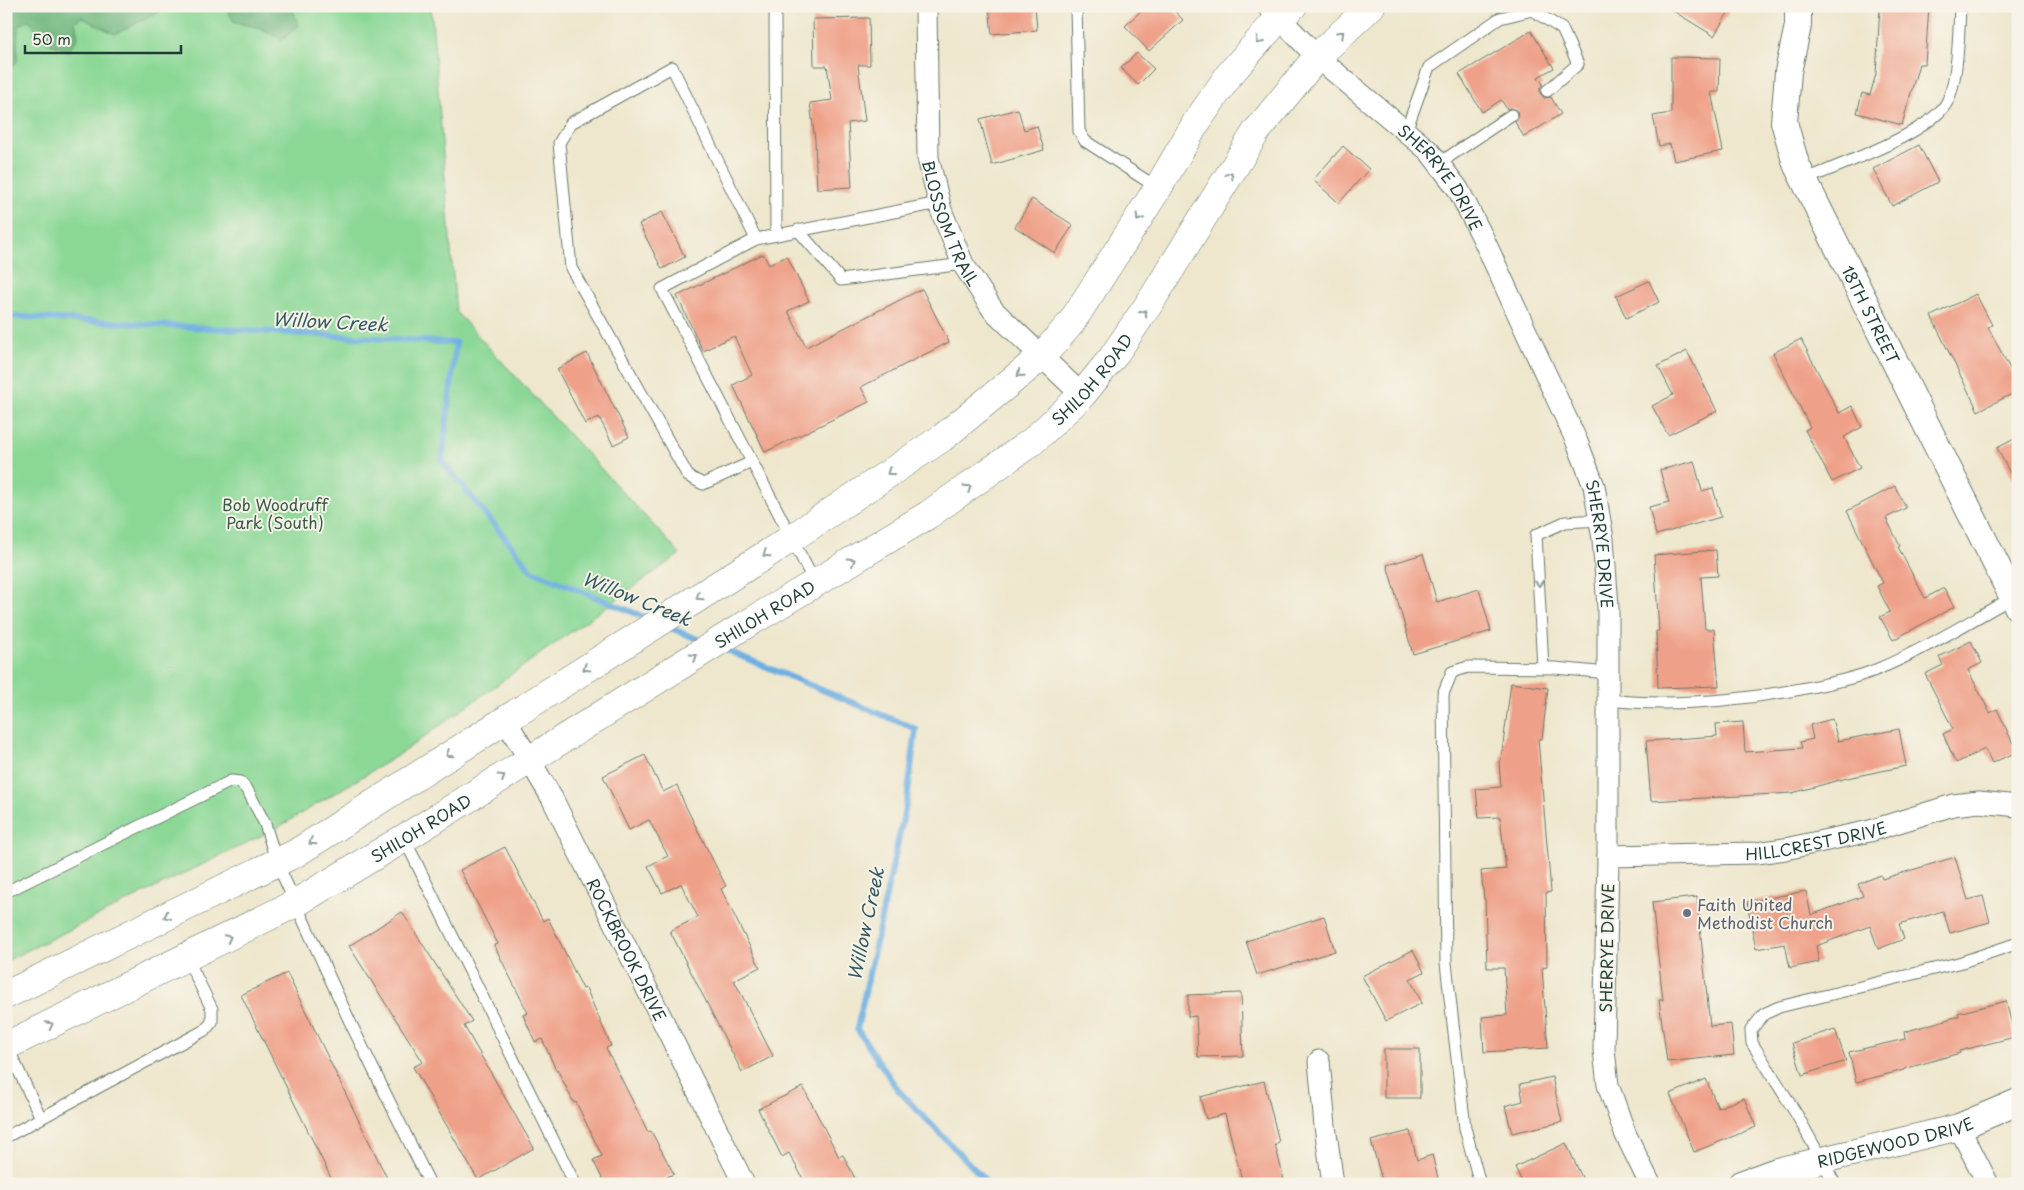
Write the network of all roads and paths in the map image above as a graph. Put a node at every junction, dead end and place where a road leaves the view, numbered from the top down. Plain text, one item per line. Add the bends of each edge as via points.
1 (775, 6) edge
2 (926, 6) edge
3 (1076, 6) edge
4 (1371, 6) edge
5 (1798, 6) edge
6 (1960, 6) edge
7 (1280, 10) edge
8 (1318, 57) junction
9 (1547, 91) dead end
10 (1510, 115) dead end
11 (1406, 131) junction
12 (1438, 164) junction
13 (1804, 180) junction
14 (1158, 188) junction
15 (939, 203) junction
16 (798, 230) junction
17 (776, 235) junction
18 (756, 239) junction
19 (963, 264) junction
20 (1042, 356) junction
21 (1082, 395) junction
22 (752, 462) junction
23 (1600, 520) junction
24 (792, 538) junction
25 (815, 583) junction
26 (2015, 603) edge
27 (1543, 668) junction
28 (1608, 673) junction
29 (1608, 700) junction
30 (504, 719) junction
31 (530, 760) junction
32 (2018, 806) edge
33 (404, 838) junction
34 (1608, 856) junction
35 (277, 863) junction
36 (6, 892) edge
37 (296, 903) junction
38 (2018, 943) edge
39 (187, 958) junction
40 (6, 995) edge
41 (7, 1046) edge
42 (1319, 1060) dead end
43 (2018, 1102) edge
44 (41, 1118) junction
45 (1959, 1127) junction
46 (6, 1137) edge
47 (1823, 1160) junction
48 (430, 1184) edge
49 (575, 1184) edge
50 (744, 1184) edge
51 (1332, 1184) edge
52 (1480, 1184) edge
53 (1650, 1184) edge
54 (1741, 1184) edge
55 (1835, 1184) edge
56 (1988, 1184) edge

1 - 17 lane
2 - 15 street, BLOSSOM TRAIL via 928,158
3 - 14 lane via 1079,131 1085,141
8 -> 4 main road, SHILOH ROAD
5 - 13 street, 18TH STREET via 1784,122
6 - 13 lane via 1956,65 1948,101 1939,115 1868,153
7 - 8 street, SHERRYE DRIVE
7 -> 14 main road via 1196,123
8 - 11 street, SHERRYE DRIVE
21 -> 8 main road, SHILOH ROAD via 1151,302 1256,132
9 - 11 lane via 1578,64 1562,29 1532,10 1500,18 1429,67
10 - 12 lane
11 - 12 street, SHERRYE DRIVE via 1429,151
12 - 23 street, SHERRYE DRIVE via 1458,189 1483,238 1577,442 1594,486
13 - 26 street, 18TH STREET
14 -> 20 main road via 1071,323
15 - 16 lane
15 - 19 street, BLOSSOM TRAIL
16 - 17 lane
16 - 19 lane via 841,280
17 - 18 lane
18 - 22 lane via 662,289
18 - 22 lane via 672,67 571,123 559,143 571,268 688,476 704,484
19 - 20 street, BLOSSOM TRAIL via 993,310
20 - 21 street, BLOSSOM TRAIL
20 -> 24 main road via 942,438
25 -> 21 main road, SHILOH ROAD via 928,515 990,472 1033,441
22 - 24 lane
23 -> 27 lane via 1565,522 1536,534
23 - 28 street, SHERRYE DRIVE via 1608,607
24 - 25 lane
24 -> 30 main road
31 -> 25 main road, SHILOH ROAD
26 - 29 lane via 1877,670 1825,684 1712,701 1642,704
27 - 28 lane
27 - 52 lane via 1468,667 1452,672 1443,694 1446,963 1465,1128
28 - 29 street, SHERRYE DRIVE
29 - 34 street, SHERRYE DRIVE
30 - 31 street, ROCKBROOK DRIVE
30 -> 35 main road
33 -> 31 main road, SHILOH ROAD
31 - 50 street, ROCKBROOK DRIVE
32 - 34 street, HILLCREST DRIVE via 1978,802 1953,806 1870,831 1757,853
33 - 37 main road, SHILOH ROAD
33 - 49 lane
34 - 53 street, SHERRYE DRIVE via 1604,1050 1608,1085 1625,1133
35 - 36 lane via 266,824 248,791 240,782 231,781
35 - 37 lane
35 -> 40 main road
39 -> 37 main road, SHILOH ROAD
37 - 48 lane
38 - 47 lane via 1962,962 1779,1007 1764,1014 1751,1030 1752,1043
41 -> 39 main road, SHILOH ROAD
39 - 44 lane via 212,1009 212,1022 205,1030
41 - 44 lane
42 - 51 street
43 - 45 street, RIDGEWOOD DRIVE
44 - 46 lane
45 - 47 street, RIDGEWOOD DRIVE
45 - 56 street
47 - 54 street, RIDGEWOOD DRIVE
47 - 55 lane

